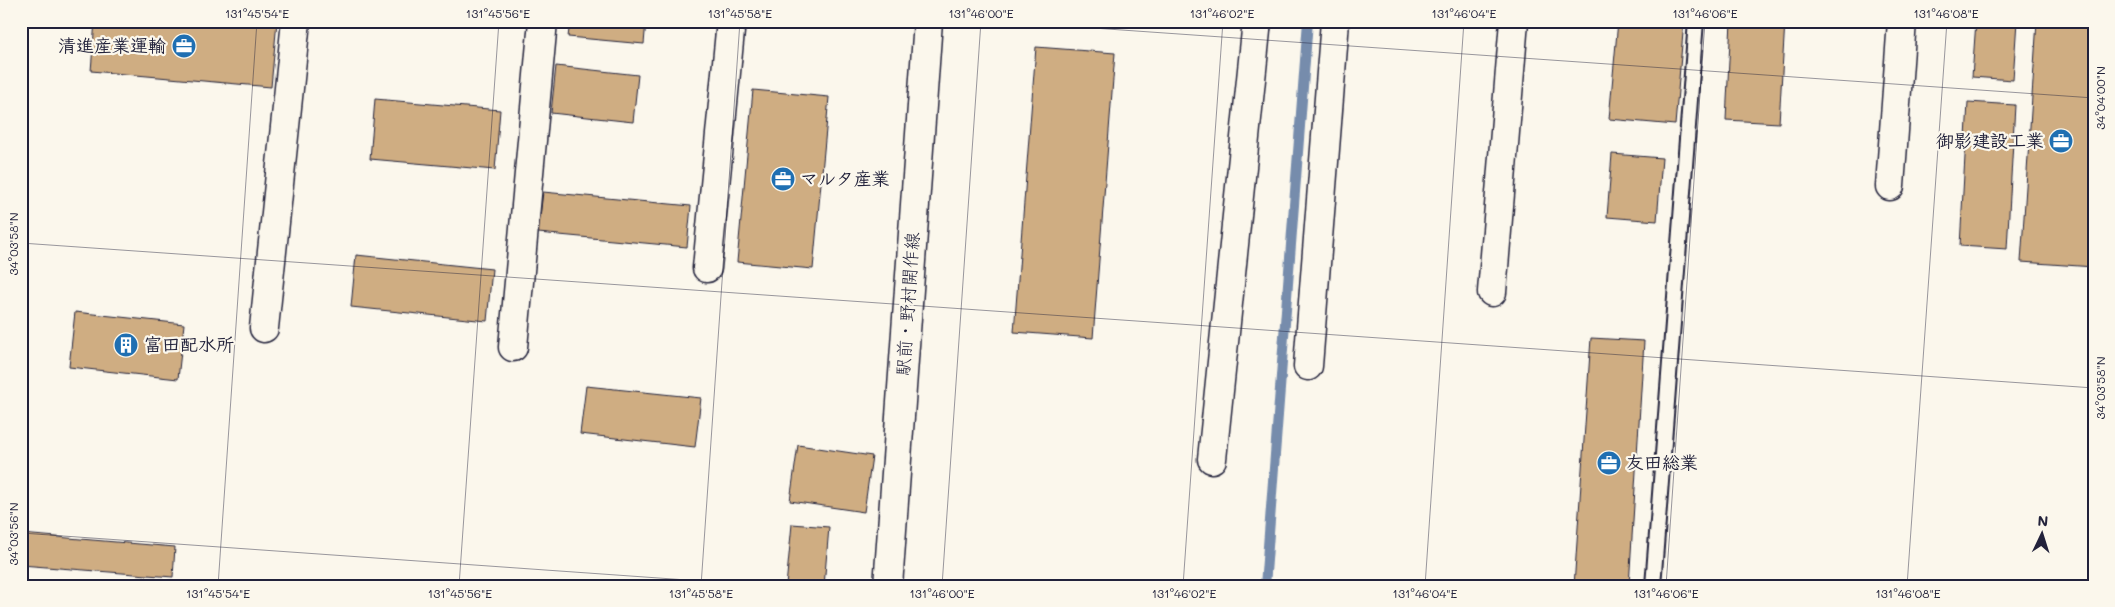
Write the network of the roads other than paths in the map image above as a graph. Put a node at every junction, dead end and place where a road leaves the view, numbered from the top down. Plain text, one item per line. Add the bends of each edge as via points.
1 (296, 21) edge
2 (543, 21) edge
3 (731, 21) edge
4 (928, 21) edge
5 (1257, 21) edge
6 (1335, 21) edge
7 (1514, 21) edge
8 (1696, 21) edge
9 (1902, 21) edge
10 (1890, 186) dead end
11 (707, 268) dead end
12 (1492, 292) dead end
13 (264, 328) dead end
14 (513, 347) dead end
15 (1308, 366) dead end
16 (1212, 459) dead end
17 (888, 586) edge
18 (1653, 586) edge

1 - 13 street
2 - 14 street
3 - 11 street
4 - 17 street, 駅前・野村開作線
5 - 16 street
6 - 15 street
7 - 12 street
8 - 18 lane
9 - 10 street

